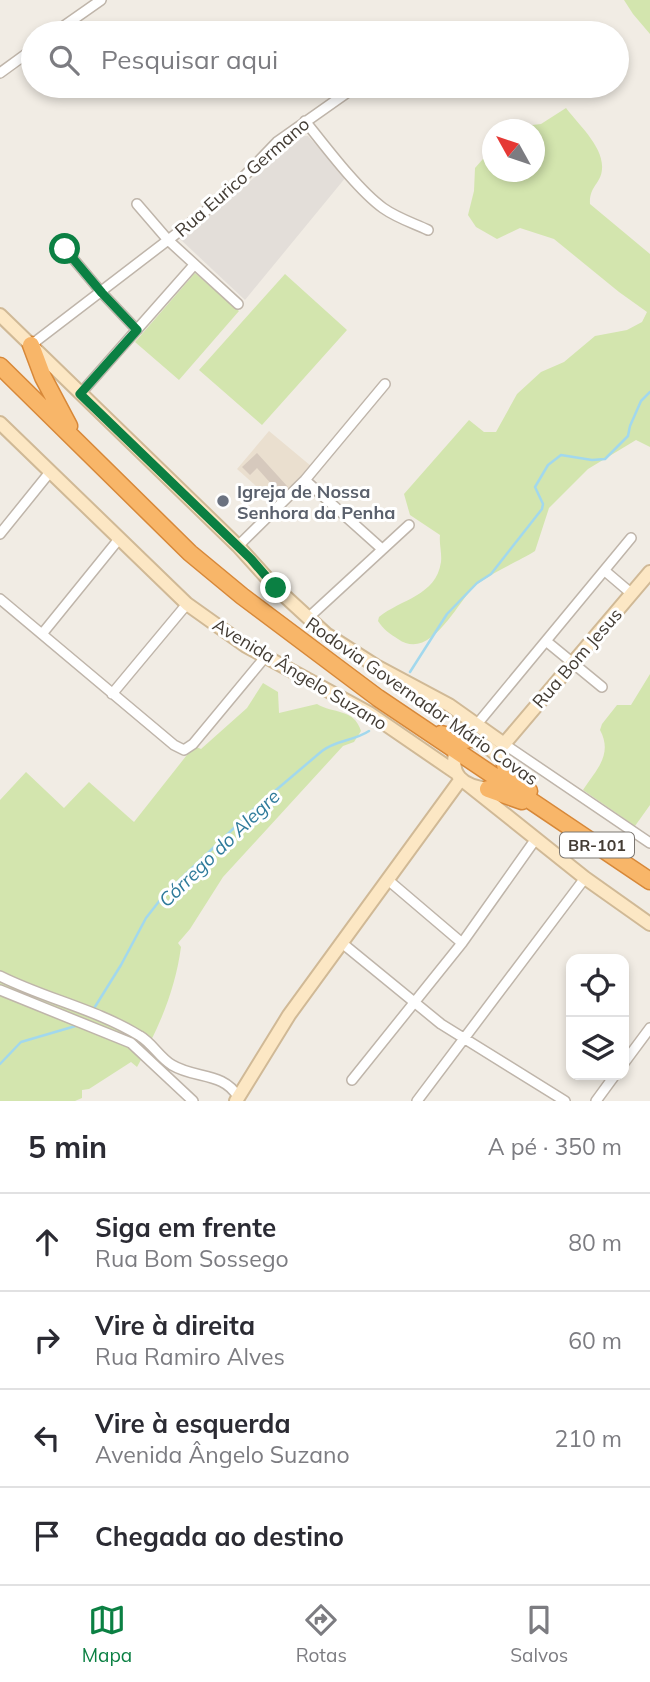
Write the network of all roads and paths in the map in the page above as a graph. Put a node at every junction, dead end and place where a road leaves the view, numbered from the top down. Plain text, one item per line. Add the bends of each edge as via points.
1 (101, 0) edge
2 (71, 21) edge
3 (21, 57) edge
4 (0, 73) edge
5 (340, 98) edge
6 (305, 121) junction
7 (137, 204) dead end
8 (428, 230) dead end
9 (168, 240) junction
10 (65, 249) dead end
11 (194, 265) junction
12 (102, 293) junction
13 (238, 304) dead end
14 (0, 315) edge
15 (137, 330) junction
16 (31, 345) junction
17 (0, 366) edge
18 (385, 384) dead end
19 (80, 394) junction
20 (0, 423) edge
21 (79, 443) junction
22 (50, 472) junction
23 (305, 480) junction
24 (409, 525) dead end
25 (0, 534) edge
26 (631, 538) dead end
27 (119, 539) junction
28 (238, 547) junction
29 (382, 549) junction
30 (605, 571) junction
31 (650, 572) edge
32 (632, 594) junction
33 (0, 599) edge
34 (187, 604) junction
35 (308, 618) junction
36 (42, 634) junction
37 (546, 641) junction
38 (266, 656) junction
39 (572, 663) junction
40 (602, 687) dead end
41 (112, 694) junction
42 (478, 723) junction
43 (504, 744) junction
44 (487, 748) junction
45 (460, 764) junction
46 (499, 773) junction
47 (535, 840) junction
48 (650, 843) edge
49 (585, 878) junction
50 (388, 880) junction
51 (650, 881) edge
52 (650, 924) edge
53 (342, 943) junction
54 (462, 943) junction
55 (0, 976) edge
56 (0, 990) edge
57 (413, 1002) junction
58 (650, 1028) edge
59 (463, 1039) junction
60 (646, 1040) edge
61 (629, 1058) edge
62 (352, 1080) dead end
63 (611, 1080) edge
64 (237, 1099) edge
65 (193, 1101) edge
66 (417, 1101) edge
67 (565, 1101) edge
68 (596, 1101) edge

1 - 2 street
3 - 4 street
5 - 6 street, Rua Eurico Germano
6 - 8 street via 381,206
6 - 9 street, Rua Eurico Germano
7 - 9 street
9 - 11 street
9 - 12 street, Rua Eurico Germano
10 - 12 street
11 - 13 street
11 - 15 street
12 - 15 street
12 - 16 street, Rua Eurico Germano
14 - 16 main road
15 - 19 street
16 - 19 main road
16 - 21 highway
17 - 21 highway, Rodovia Governador Mário Covas / BR-101
18 - 23 street
19 - 28 main road
20 - 22 main road, Avenida Ângelo Suzano
21 - 45 highway, Rodovia Governador Mário Covas / BR-101 via 190,553 324,659 428,732
22 - 25 street
22 - 27 main road, Avenida Ângelo Suzano
23 - 28 street
23 - 29 street
24 - 29 street
26 - 30 street
27 - 34 main road, Avenida Ângelo Suzano
27 - 36 street
28 - 35 main road
29 - 35 street
30 - 32 street
30 - 37 street
31 - 32 main road, Rua Bom Jesus
32 - 39 main road, Rua Bom Jesus
33 - 36 street
34 - 38 main road, Avenida Ângelo Suzano
34 - 41 street
35 - 42 main road via 344,647
36 - 41 street
37 - 39 street
37 - 42 street
38 - 41 street via 184,750
38 - 45 main road, Avenida Ângelo Suzano
39 - 40 street
39 - 43 main road, Rua Bom Jesus
42 - 43 main road
43 - 44 main road
43 - 46 main road
43 - 48 street
44 - 45 main road via 473,740
44 - 46 main road
45 - 46 highway, Rodovia Governador Mário Covas / BR-101
45 - 46 main road
45 - 47 main road, Avenida Ângelo Suzano
45 - 50 main road
46 - 51 highway, Rodovia Governador Mário Covas / BR-101
47 - 49 main road, Avenida Ângelo Suzano
47 - 54 street
49 - 52 main road, Avenida Ângelo Suzano
49 - 59 street
50 - 53 main road
50 - 54 street
53 - 57 street
53 - 64 main road via 289,1015
54 - 57 street
55 - 64 street via 100,1015 142,1037 172,1065 219,1079 232,1087
56 - 65 street via 131,1043
57 - 59 street
57 - 62 street
58 - 60 street
59 - 66 street
59 - 67 street
60 - 61 street
63 - 68 street

